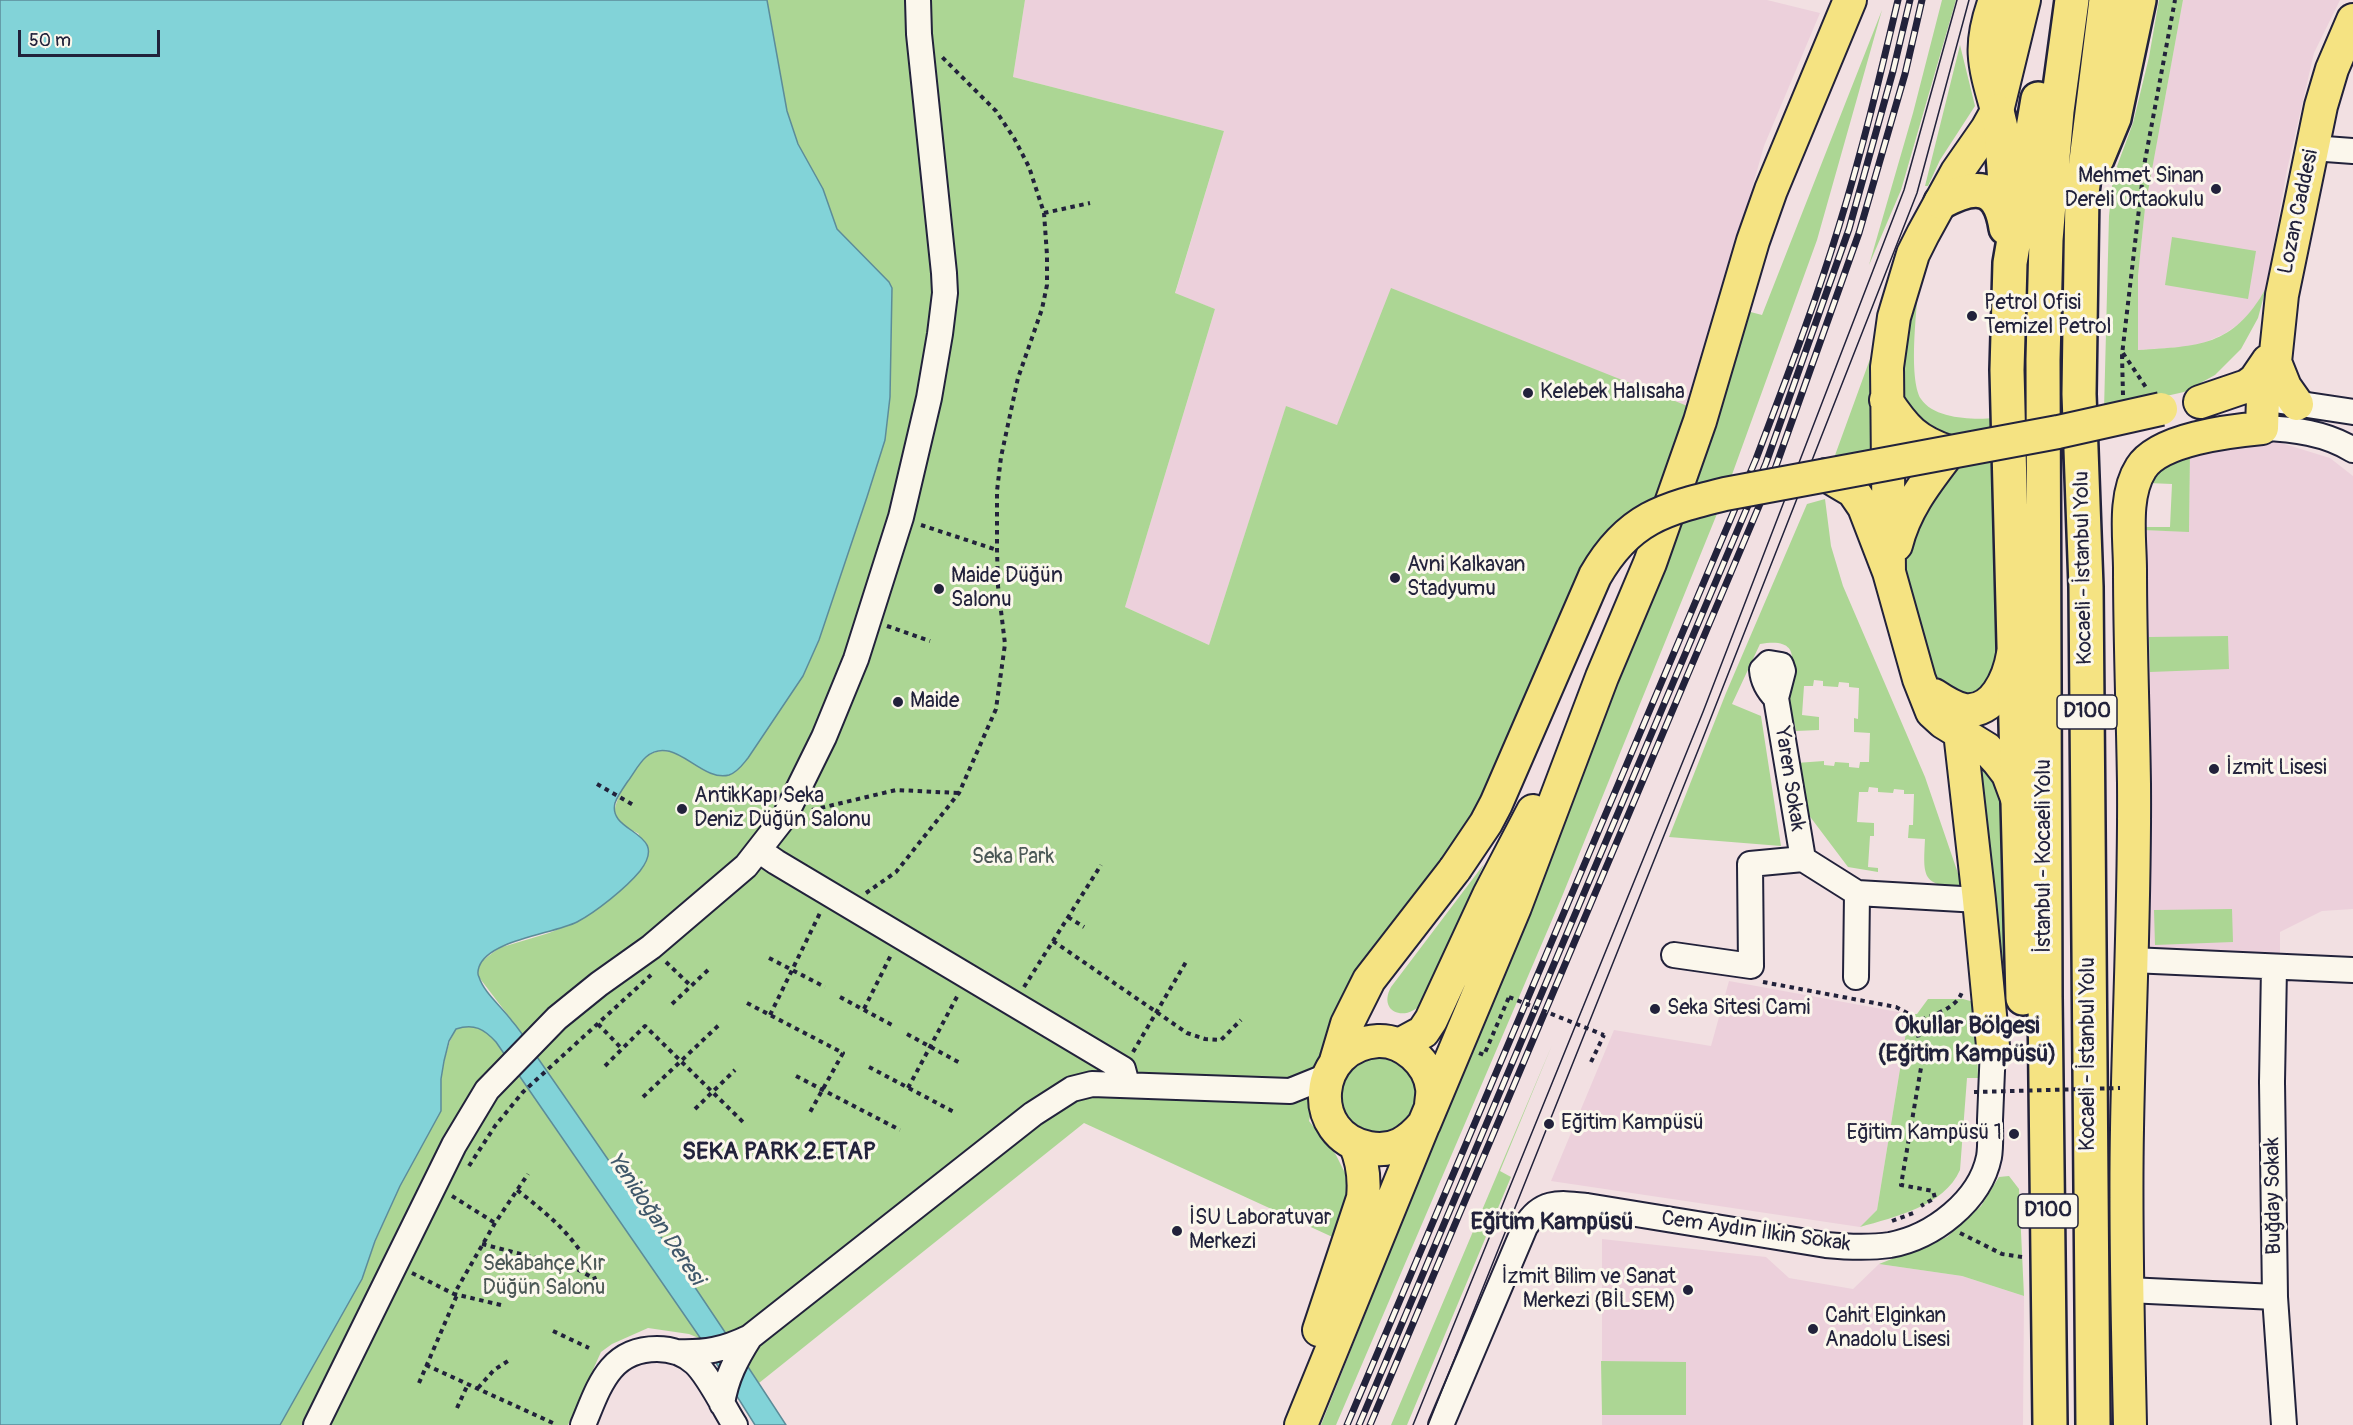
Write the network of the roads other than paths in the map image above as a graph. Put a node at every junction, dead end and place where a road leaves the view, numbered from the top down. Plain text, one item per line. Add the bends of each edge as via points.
1 (918, 0) edge
2 (1995, 0) edge
3 (2024, 0) edge
4 (2059, 0) edge
5 (2072, 0) edge
6 (2106, 0) edge
7 (2139, 0) edge
8 (1845, 1) edge
9 (2353, 20) edge
10 (1997, 111) junction
11 (2312, 148) junction
12 (2353, 152) edge
13 (2082, 194) junction
14 (1941, 202) junction
15 (2010, 262) junction
16 (2271, 362) junction
17 (1887, 400) junction
18 (2200, 402) junction
19 (2297, 404) junction
20 (2353, 412) edge
21 (2263, 413) junction
22 (2353, 450) edge
23 (1949, 452) junction
24 (1889, 462) junction
25 (1826, 475) junction
26 (1890, 572) junction
27 (2015, 642) junction
28 (1602, 677) junction
29 (1919, 679) junction
30 (1776, 698) dead end
31 (1946, 702) junction
32 (1960, 732) junction
33 (2019, 801) junction
34 (760, 850) junction
35 (1803, 859) junction
36 (1857, 893) junction
37 (1979, 900) junction
38 (2021, 916) junction
39 (1674, 955) dead end
40 (2132, 960) junction
41 (2274, 967) junction
42 (2353, 970) edge
43 (1856, 977) dead end
44 (1369, 980) junction
45 (1393, 1044) junction
46 (1993, 1046) junction
47 (1332, 1069) junction
48 (1125, 1077) junction
49 (1290, 1091) junction
50 (1327, 1114) junction
51 (1428, 1115) junction
52 (1355, 1144) junction
53 (2049, 1283) junction
54 (2128, 1290) junction
55 (2275, 1297) junction
56 (676, 1352) junction
57 (730, 1354) junction
58 (722, 1404) junction
59 (316, 1425) edge
60 (583, 1425) edge
61 (735, 1425) edge
62 (1289, 1425) edge
63 (1301, 1425) edge
64 (1441, 1425) edge
65 (2050, 1425) edge
66 (2093, 1425) edge
67 (2130, 1425) edge
68 (2284, 1425) edge

1 - 34 street via 945,293 929,398 901,517 838,705 785,816
2 - 10 main road via 1983,52
3 - 10 main road
4 - 15 highway
5 - 53 highway, İstanbul - Kocaeli Yolu / D100 via 2046,240 2043,360
6 - 13 highway, Kocaeli - İstanbul Yolu / D100
7 - 13 highway via 2114,118
8 - 28 main road via 1771,190 1700,421 1650,563
9 - 11 main road, Lozan Caddesi via 2332,69
10 - 14 main road
10 - 15 highway
11 - 12 street
11 - 16 main road, Lozan Caddesi
13 - 66 highway, Kocaeli - İstanbul Yolu / D100 via 2079,394 2086,587
14 - 15 highway via 1968,189 1993,197 2004,215
14 - 17 main road via 1913,254 1903,283 1889,343
15 - 27 highway via 2008,404
16 - 18 main road via 2247,386
16 - 19 main road, Lozan Caddesi
16 - 21 main road via 2272,384
17 - 23 main road via 1918,439
17 - 24 main road
18 - 21 main road via 2231,398
18 - 23 main road, bridge
19 - 20 street
19 - 21 street
21 - 22 street via 2293,429 2340,442
21 - 40 main road via 2161,450 2141,466 2132,493
23 - 24 main road, bridge
23 - 26 main road via 1910,507 1900,529
24 - 25 main road, bridge
24 - 26 main road
25 - 26 main road via 1853,491 1864,507
25 - 44 main road, bridge via 1689,503 1647,519 1611,550 1595,576 1486,823
26 - 29 main road
27 - 31 main road via 2007,681 1995,696 1979,708 1966,710
27 - 33 highway
28 - 45 main road via 1489,895 1431,1020 1423,1032
28 - 51 main road via 1515,906
29 - 31 main road via 1929,692
29 - 32 main road via 1932,712
30 - 35 street, Yaren Sokak
31 - 32 main road
32 - 33 main road via 1998,761
32 - 37 main road
33 - 38 highway
34 - 48 street via 1013,1002
34 - 59 street via 704,904 557,1018 480,1100
35 - 36 street, Yaren Sokak
35 - 39 street, Yaren Sokak via 1750,864 1751,966
36 - 37 street, Yaren Sokak
36 - 43 street
37 - 46 main road
38 - 46 main road
38 - 53 highway via 2026,1169
40 - 41 street
40 - 54 main road
41 - 42 street
41 - 55 street, Buğday Sokak
44 - 45 main road via 1369,1016 1375,1029
44 - 47 main road via 1347,1024
45 - 47 main road via 1364,1043 1348,1050
45 - 51 main road via 1415,1055 1426,1070 1432,1088
46 - 64 street, Cem Aydın İlkin Sokak via 1989,1156 1983,1174 1961,1206 1917,1237 1869,1247 1826,1245 1563,1203 1538,1211 1525,1227
47 - 49 street
47 - 50 main road via 1324,1093
48 - 49 street
48 - 57 street via 1072,1089 1057,1098
49 - 50 street
50 - 52 main road via 1344,1138
51 - 52 main road via 1412,1138 1395,1147 1377,1150
51 - 63 main road
52 - 62 main road via 1365,1175 1364,1198
53 - 65 highway, İstanbul - Kocaeli Yolu / D100
54 - 55 street
54 - 67 main road
55 - 68 street, Buğday Sokak
56 - 57 street
56 - 58 street via 696,1365
56 - 60 street via 647,1349 630,1353 612,1366
57 - 58 street
58 - 61 street

